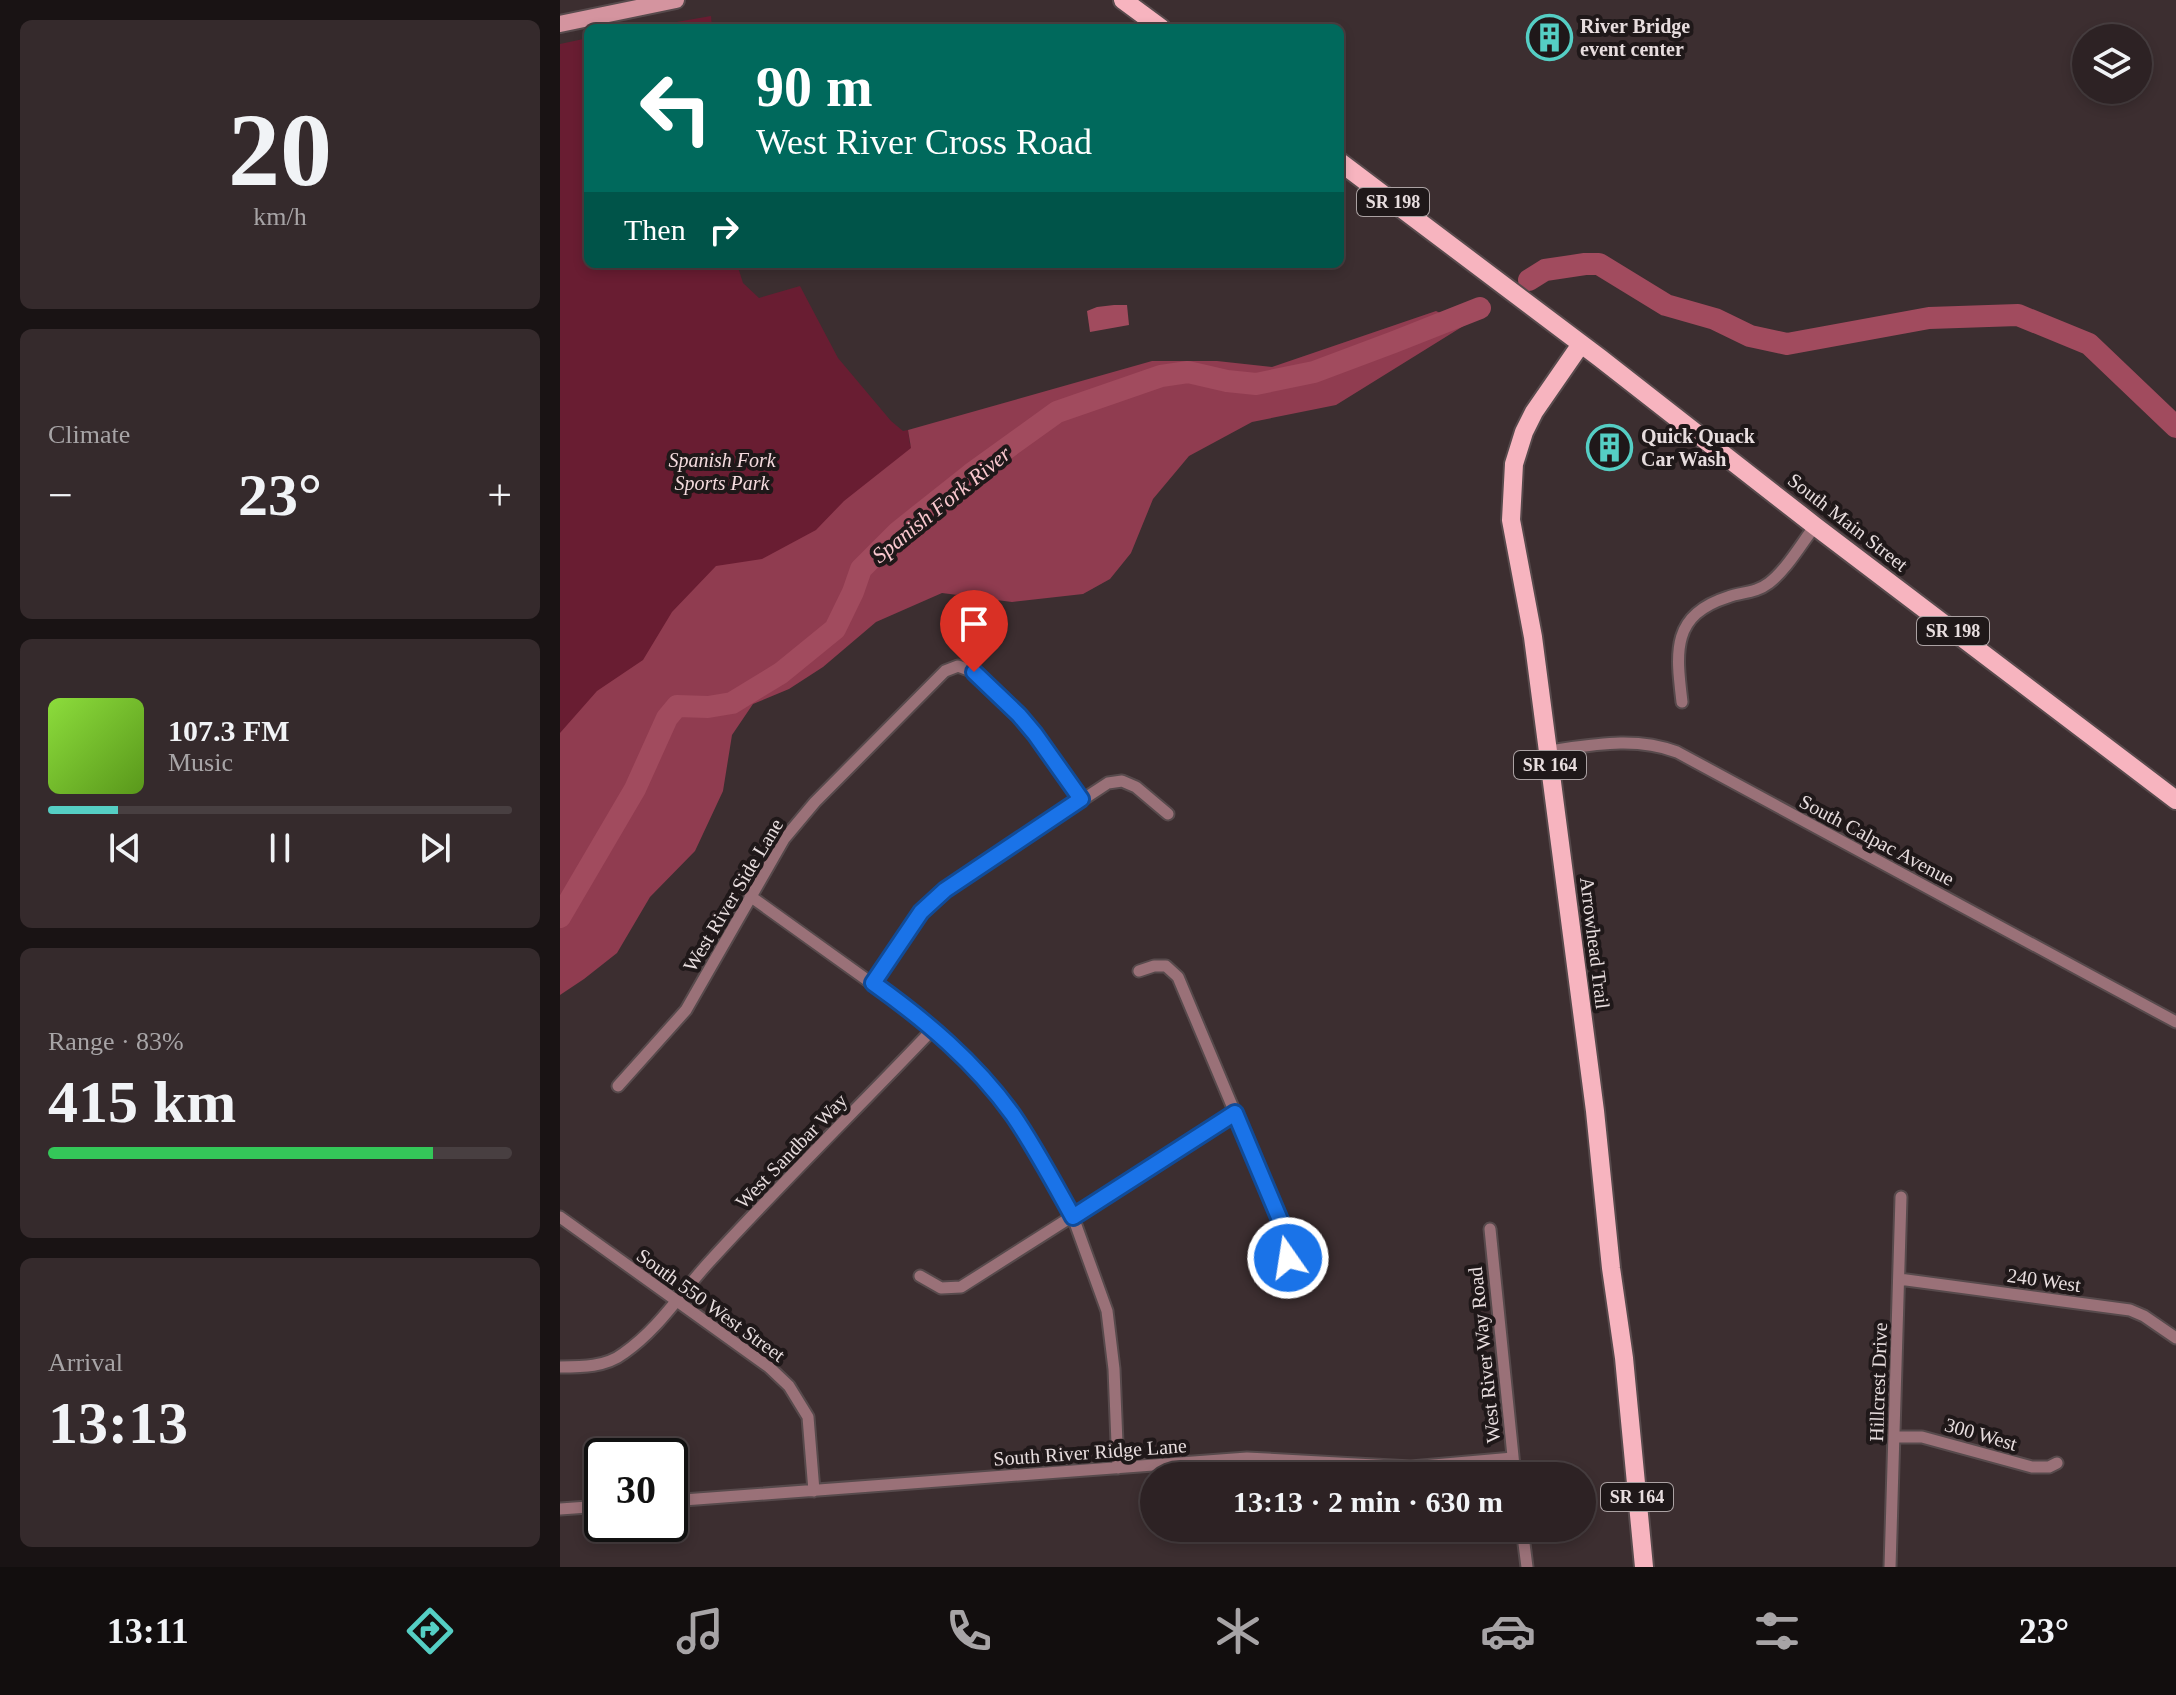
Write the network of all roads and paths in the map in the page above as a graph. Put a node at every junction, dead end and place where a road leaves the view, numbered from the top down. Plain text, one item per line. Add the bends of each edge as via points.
1 (676, 0) edge
2 (1123, 0) edge
3 (560, 24) edge
4 (1156, 24) edge
5 (1344, 165) edge
6 (1581, 344) junction
7 (1815, 526) junction
8 (1682, 702) dead end
9 (1548, 751) junction
10 (1081, 799) junction
11 (2176, 800) edge
12 (1168, 814) dead end
13 (750, 896) junction
14 (1139, 971) dead end
15 (873, 983) junction
16 (2176, 1022) edge
17 (934, 1028) junction
18 (618, 1086) dead end
19 (1235, 1113) junction
20 (1901, 1197) dead end
21 (560, 1217) edge
22 (1073, 1217) junction
23 (1490, 1229) dead end
24 (920, 1276) dead end
25 (1899, 1279) junction
26 (1269, 1283) dead end
27 (676, 1301) junction
28 (2176, 1338) edge
29 (560, 1367) edge
30 (1895, 1437) junction
31 (1513, 1458) junction
32 (1513, 1462) edge
33 (2057, 1463) dead end
34 (1118, 1468) junction
35 (814, 1491) junction
36 (688, 1500) edge
37 (584, 1507) edge
38 (560, 1509) edge
39 (1524, 1542) edge
40 (1527, 1567) edge
41 (1644, 1567) edge
42 (1890, 1567) edge

1 - 3 street
2 - 4 main road
5 - 6 main road, South Main Street / SR 198
6 - 7 main road, South Main Street / SR 198
6 - 9 main road, Arrowhead Trail / SR 164 via 1534,412 1514,464 1511,520
7 - 8 street via 1770,583 1698,611 1678,646
7 - 11 main road, South Main Street / SR 198
9 - 16 street, South Calpac Avenue via 1637,742 1677,752
9 - 41 main road, Arrowhead Trail / SR 164 via 1595,1111
10 - 12 street via 1122,781
10 - 13 street, West River Side Lane via 1019,715 974,672 958,666 945,671 815,802 784,839
10 - 15 street via 945,890 921,912
13 - 15 street
13 - 18 street, West River Side Lane via 686,1010
14 - 19 street via 1166,966 1178,977
15 - 17 street
17 - 22 street via 1012,1114
17 - 27 street, West Sandbar Way
19 - 22 street
19 - 26 street via 1288,1239 1288,1258
20 - 25 street, Hillcrest Drive
21 - 27 street, South 550 West Street
22 - 24 street via 961,1287 941,1288
22 - 34 street via 1107,1311
23 - 31 street, West River Way Road
25 - 28 street, 240 West via 2130,1310
25 - 30 street, Hillcrest Drive
27 - 29 street, West Sandbar Way via 622,1355 602,1363
27 - 35 street, South 550 West Street via 789,1386 808,1417
30 - 33 street, 300 West via 1922,1437 2032,1467
30 - 42 street, Hillcrest Drive
31 - 32 street, West River Way Road
31 - 34 street, South River Ridge Lane via 1411,1467 1247,1458
34 - 35 street, South River Ridge Lane
35 - 36 street, South River Ridge Lane
37 - 38 street
39 - 40 street

